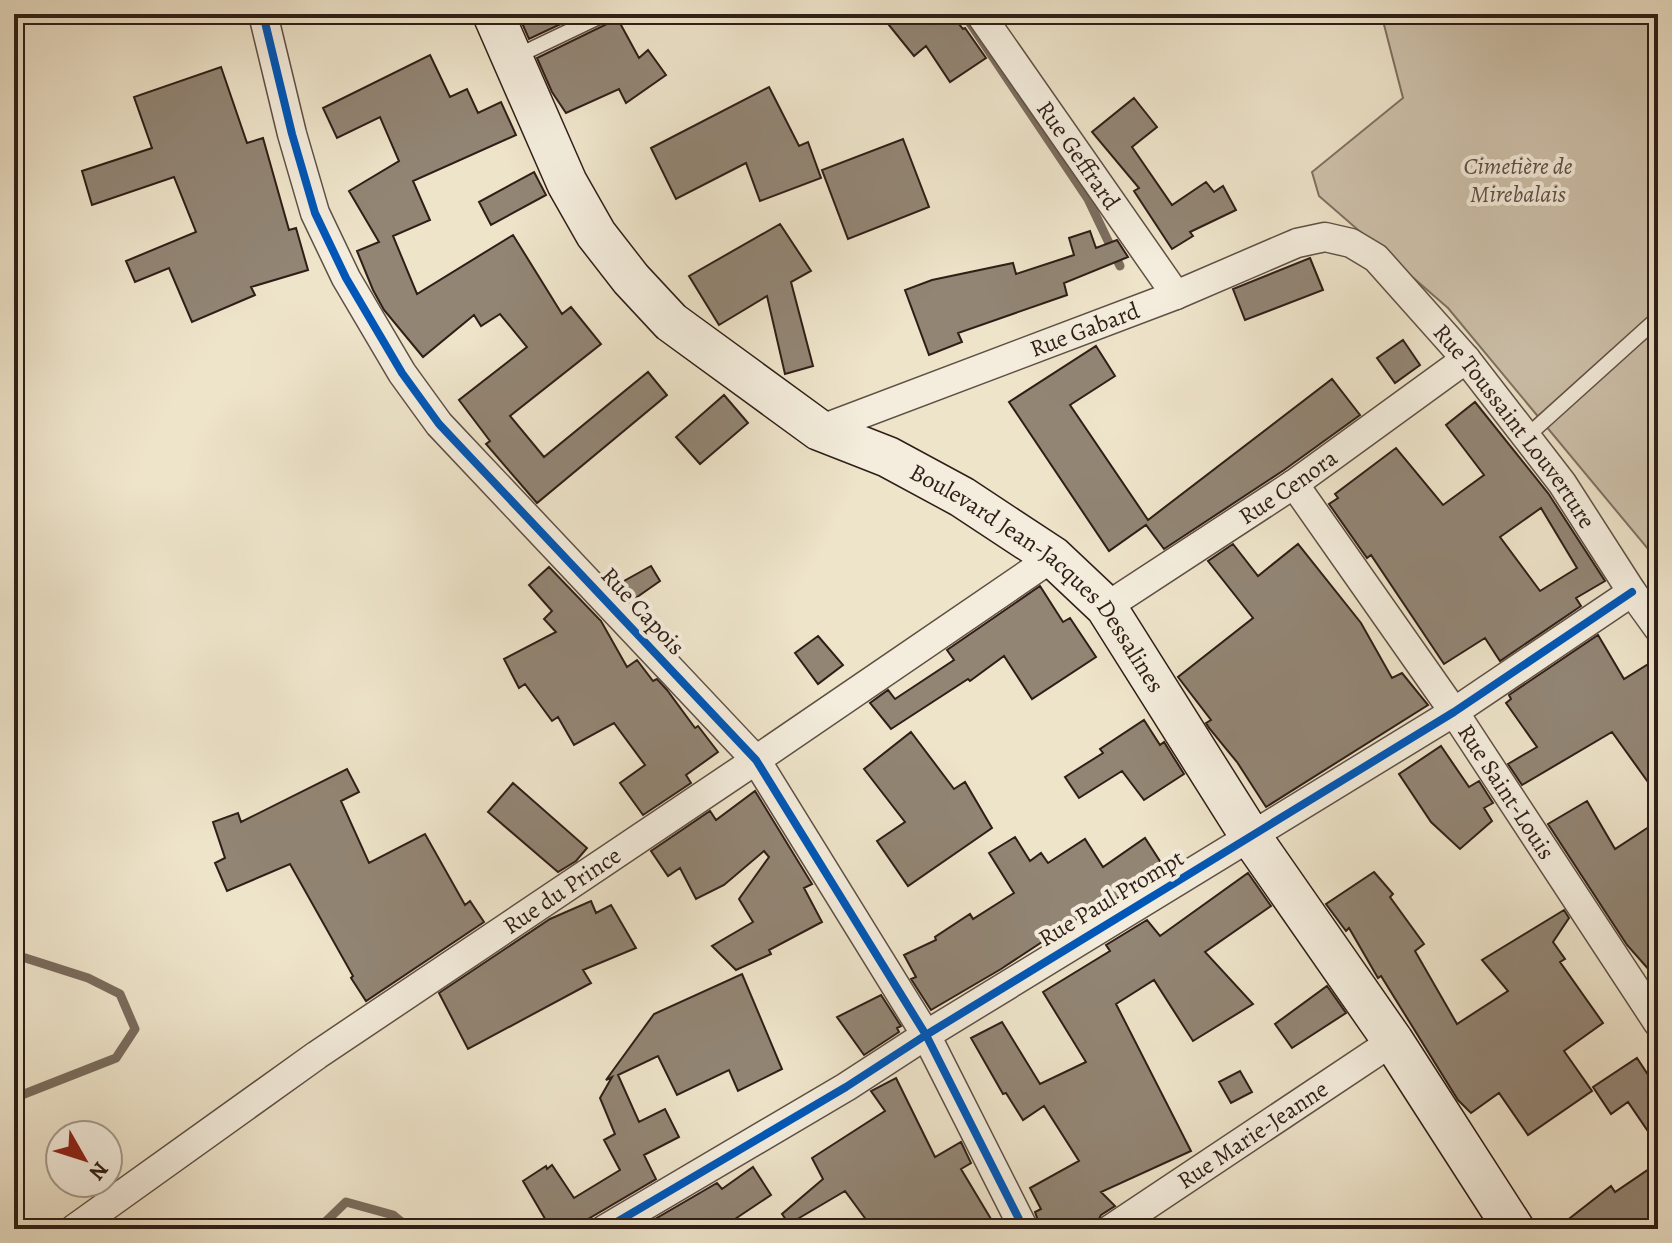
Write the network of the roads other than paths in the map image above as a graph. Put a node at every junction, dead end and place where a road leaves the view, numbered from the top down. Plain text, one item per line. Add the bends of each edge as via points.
1 (263, 14) edge
2 (493, 14) edge
3 (605, 14) edge
4 (980, 14) edge
5 (513, 58) junction
6 (1351, 243) joint
7 (1176, 295) junction
8 (1658, 318) edge
9 (1466, 359) junction
10 (819, 430) junction
11 (1526, 437) junction
12 (1294, 484) junction
13 (1053, 557) junction
14 (1632, 592) junction
15 (1106, 607) junction
16 (1658, 628) edge
17 (1454, 712) junction
18 (756, 760) junction
19 (1251, 837) junction
20 (1658, 1023) edge
21 (926, 1035) junction
22 (1393, 1041) junction
23 (74, 1229) edge
24 (605, 1229) edge
25 (1024, 1229) edge
26 (1111, 1229) edge
27 (1514, 1229) edge

1 - 18 street, Rue Capois via 315,213 402,373 439,424
2 - 5 main road, Boulevard Jean-Jacques Dessalines
3 - 5 lane
4 - 7 street, Rue Geffrard
5 - 10 main road, Boulevard Jean-Jacques Dessalines via 567,183 596,234 631,279 671,322
6 - 7 street, Rue Gabard via 1325,237 1297,243
6 - 9 street, Rue Toussaint Louverture via 1376,258
7 - 10 street, Rue Gabard
8 - 11 lane
9 - 11 street, Rue Toussaint Louverture
9 - 12 street, Rue Cenora
10 - 13 main road, Boulevard Jean-Jacques Dessalines via 888,457 962,497
11 - 14 street, Rue Toussaint Louverture
12 - 15 street, Rue Cenora
12 - 17 street, Rue Saint-Louis
13 - 15 main road, Boulevard Jean-Jacques Dessalines
13 - 18 street, Rue du Prince
14 - 16 street, Rue Toussaint Louverture
14 - 17 street, Rue Paul Prompt
15 - 19 main road, Boulevard Jean-Jacques Dessalines
17 - 19 street, Rue Paul Prompt
17 - 20 street, Rue Saint-Louis
18 - 21 street, Rue Capois
18 - 23 street, Rue du Prince via 317,1055
19 - 21 street, Rue Paul Prompt
19 - 22 main road, Boulevard Jean-Jacques Dessalines
21 - 24 street, Rue Paul Prompt
21 - 25 street, Rue Capois
22 - 26 street, Rue Marie-Jeanne
22 - 27 main road, Boulevard Jean-Jacques Dessalines

